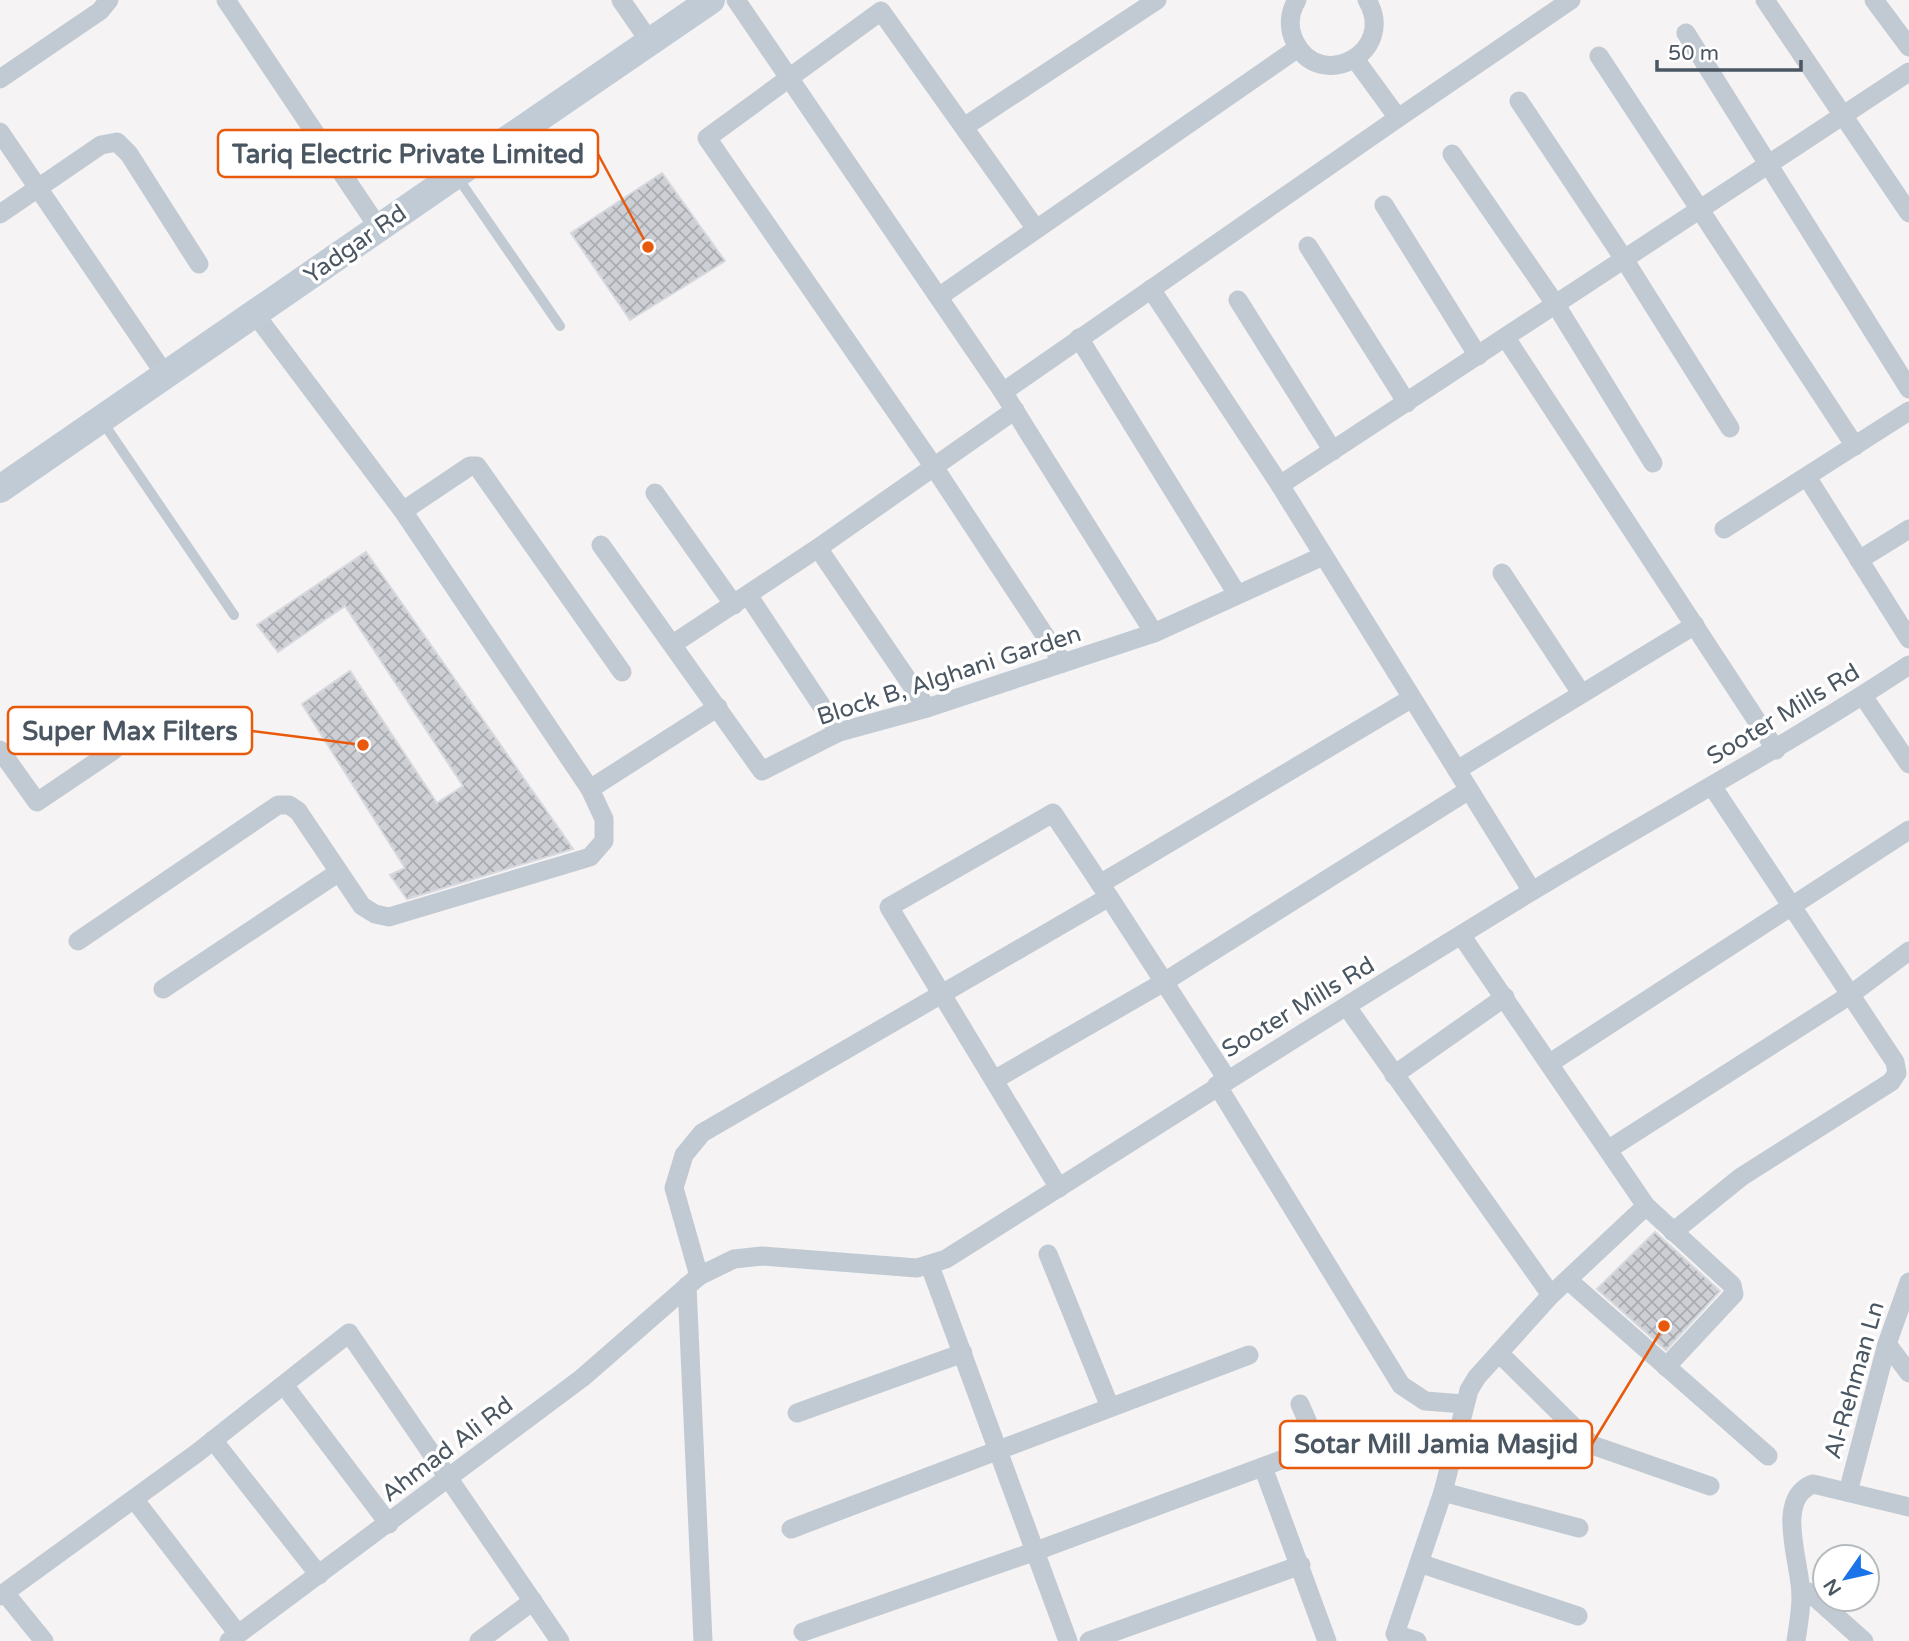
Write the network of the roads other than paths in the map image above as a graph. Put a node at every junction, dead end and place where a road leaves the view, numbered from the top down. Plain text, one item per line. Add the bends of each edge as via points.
1 (109, 0) edge
2 (226, 0) edge
3 (621, 0) edge
4 (711, 0) edge
5 (736, 0) edge
6 (1157, 0) edge
7 (1297, 0) edge
8 (1571, 0) edge
9 (1765, 0) edge
10 (1874, 0) edge
11 (1370, 1) edge
12 (1686, 33) dead end
13 (650, 42) junction
14 (1909, 47) edge
15 (1298, 48) junction
16 (1599, 56) dead end
17 (1355, 59) junction
18 (1909, 72) edge
19 (789, 77) junction
20 (0, 79) edge
21 (1519, 101) dead end
22 (1844, 115) junction
23 (1398, 118) junction
24 (964, 127) junction
25 (0, 132) edge
26 (1452, 154) dead end
27 (1768, 164) junction
28 (456, 174) junction
29 (38, 186) junction
30 (1906, 202) edge
31 (1384, 205) dead end
32 (1699, 211) junction
33 (0, 214) edge
34 (378, 227) junction
35 (1036, 229) junction
36 (1308, 246) dead end
37 (1624, 260) junction
38 (199, 264) dead end
39 (1151, 289) junction
40 (940, 296) junction
41 (1238, 300) dead end
42 (1556, 305) junction
43 (255, 314) junction
44 (560, 326) dead end
45 (1079, 338) junction
46 (1506, 338) junction
47 (1478, 356) junction
48 (164, 373) junction
49 (1909, 389) edge
50 (1003, 392) junction
51 (1407, 403) junction
52 (1014, 410) junction
53 (1909, 411) edge
54 (101, 419) junction
55 (1730, 428) dead end
56 (1855, 446) junction
57 (1333, 451) junction
58 (1653, 463) dead end
59 (934, 467) junction
60 (1807, 477) junction
61 (1280, 485) junction
62 (0, 489) edge
63 (655, 493) dead end
64 (402, 511) junction
65 (1724, 529) dead end
66 (1909, 529) edge
67 (601, 545) dead end
68 (818, 548) junction
69 (1323, 556) junction
70 (1859, 560) junction
71 (1502, 573) dead end
72 (1237, 594) junction
73 (741, 600) junction
74 (234, 615) dead end
75 (1695, 625) junction
76 (1154, 633) junction
77 (1909, 639) edge
78 (673, 645) junction
79 (1063, 663) junction
80 (1909, 665) edge
81 (622, 672) dead end
82 (1581, 693) junction
83 (1863, 696) junction
84 (1412, 698) junction
85 (718, 707) junction
86 (927, 708) junction
87 (839, 732) junction
88 (0, 750) edge
89 (114, 750) dead end
90 (1776, 750) junction
91 (1909, 764) edge
92 (1457, 771) junction
93 (1712, 786) junction
94 (590, 789) junction
95 (1469, 790) junction
96 (1909, 830) edge
97 (339, 872) junction
98 (1104, 891) junction
99 (1532, 891) junction
100 (1791, 907) junction
101 (1461, 935) junction
102 (78, 942) dead end
103 (1909, 951) edge
104 (1164, 982) junction
105 (163, 989) dead end
106 (942, 994) junction
107 (1850, 995) junction
108 (1505, 998) junction
109 (1347, 1007) junction
110 (1550, 1063) junction
111 (1394, 1075) junction
112 (994, 1080) junction
113 (1222, 1082) junction
114 (1609, 1149) junction
115 (1059, 1188) junction
116 (1646, 1206) junction
117 (1673, 1232) junction
118 (1048, 1254) dead end
119 (930, 1266) junction
120 (1568, 1280) junction
121 (693, 1281) junction
122 (1909, 1282) edge
123 (1551, 1295) junction
124 (1887, 1343) junction
125 (963, 1353) junction
126 (1499, 1353) junction
127 (1250, 1355) dead end
128 (1667, 1367) junction
129 (1909, 1373) edge
130 (284, 1385) junction
131 (1300, 1404) dead end
132 (1464, 1404) junction
133 (1110, 1407) junction
134 (797, 1413) dead end
135 (213, 1440) junction
136 (998, 1449) junction
137 (1768, 1456) dead end
138 (1263, 1467) junction
139 (450, 1478) junction
140 (1710, 1486) dead end
141 (1443, 1492) junction
142 (1848, 1492) junction
143 (134, 1499) junction
144 (1909, 1507) edge
145 (389, 1524) junction
146 (1579, 1528) dead end
147 (791, 1529) dead end
148 (1036, 1552) junction
149 (1419, 1563) junction
150 (1301, 1565) junction
151 (319, 1575) junction
152 (3, 1594) edge
153 (1801, 1595) junction
154 (533, 1601) junction
155 (1578, 1616) dead end
156 (803, 1632) dead end
157 (233, 1638) edge
158 (44, 1641) edge
159 (479, 1641) edge
160 (560, 1641) edge
161 (703, 1641) edge
162 (1068, 1641) edge
163 (1089, 1641) edge
164 (1327, 1641) edge
165 (1417, 1641) edge
166 (1796, 1641) edge
167 (1864, 1641) edge

1 - 20 street via 100,11
2 - 34 street
3 - 13 street
4 - 13 street, Yadgar Rd
5 - 19 street
6 - 24 street
7 - 15 street via 1290,21
8 - 23 street
9 - 22 street
10 - 14 street
11 - 17 street via 1371,39
12 - 27 street
13 - 28 street, Yadgar Rd
15 - 17 street via 1318,63
15 - 35 street
16 - 32 street
17 - 23 street
18 - 22 street
19 - 24 street via 881,11
19 - 40 street
19 - 59 street via 707,138
21 - 37 street
22 - 27 street
22 - 30 street
23 - 39 street
24 - 35 street
25 - 29 street
26 - 42 street
27 - 32 street
27 - 49 street
28 - 34 street, Yadgar Rd
28 - 44 lane
29 - 33 street
29 - 38 street via 102,145 117,142
29 - 48 street
31 - 47 street
32 - 37 street
32 - 56 street
34 - 43 street, Yadgar Rd
35 - 40 street
36 - 51 street
37 - 42 street
37 - 55 street
39 - 45 street
39 - 61 street
40 - 50 street
41 - 57 street
42 - 46 street
42 - 58 street
43 - 48 street, Yadgar Rd
43 - 64 street
45 - 50 street
45 - 72 street
46 - 47 street
46 - 75 street
47 - 51 street
48 - 54 street, Yadgar Rd
50 - 52 street
51 - 57 street
52 - 59 street
52 - 76 street
53 - 56 street
54 - 62 street, Yadgar Rd
54 - 74 lane
56 - 60 street
57 - 61 street
59 - 68 street
59 - 79 street
60 - 65 street
60 - 70 street
61 - 69 street
63 - 73 street
64 - 81 street via 470,466 477,466
64 - 94 street
66 - 70 street
67 - 78 street
68 - 73 street
68 - 86 street
69 - 72 street, Block B, Alghani Garden
69 - 84 street
70 - 77 street
71 - 82 street
72 - 76 street, Block B, Alghani Garden
73 - 78 street
73 - 87 street
75 - 82 street
75 - 90 street
76 - 79 street, Block B, Alghani Garden
78 - 85 street
79 - 86 street, Block B, Alghani Garden
80 - 83 street, Sooter Mills Rd
82 - 92 street
83 - 90 street, Sooter Mills Rd
83 - 91 street
84 - 92 street
84 - 98 street
85 - 87 street, Block B, Alghani Garden via 762,771
85 - 94 street
86 - 87 street, Block B, Alghani Garden
88 - 89 street via 37,802
90 - 93 street, Sooter Mills Rd
92 - 95 street
93 - 99 street, Sooter Mills Rd
93 - 100 street
94 - 97 street via 604,819 604,841 590,857 389,917 362,906
95 - 99 street
95 - 104 street
96 - 100 street
97 - 102 street via 298,811 278,805
97 - 105 street
98 - 104 street
98 - 106 street
98 - 106 street via 1053,813 890,908
99 - 101 street, Sooter Mills Rd
100 - 107 street
100 - 110 street
101 - 108 street
101 - 109 street, Sooter Mills Rd
103 - 107 street
104 - 112 street
104 - 113 street
106 - 112 street
106 - 121 street via 702,1133 684,1154 674,1188
107 - 114 street
107 - 117 street via 1895,1062 1897,1073 1891,1082 1741,1177
108 - 110 street
108 - 111 street
109 - 111 street
109 - 113 street, Sooter Mills Rd
110 - 114 street
111 - 123 street
112 - 115 street
113 - 115 street, Sooter Mills Rd
113 - 132 street via 1401,1385 1425,1401
114 - 116 street
115 - 119 street, Sooter Mills Rd
116 - 117 street
116 - 120 street
117 - 128 street via 1732,1285 1734,1294
118 - 133 street
119 - 121 street, Sooter Mills Rd via 762,1256 733,1259
119 - 125 street
120 - 123 street
120 - 128 street
121 - 139 street, Ahmad Ali Rd via 582,1378
121 - 161 street
122 - 124 street, Al-Rehman Ln
123 - 126 street
124 - 129 street
124 - 142 street, Al-Rehman Ln
125 - 134 street
125 - 136 street
126 - 132 street via 1477,1377
126 - 140 street via 1592,1445
127 - 133 street
128 - 137 street
130 - 135 street
130 - 139 street via 349,1333
130 - 145 street
131 - 138 street via 1311,1444 1305,1451
132 - 141 street
133 - 136 street
135 - 143 street
135 - 151 street
136 - 147 street
136 - 148 street
138 - 148 street
138 - 150 street
139 - 145 street, Ahmad Ali Rd
139 - 154 street
141 - 146 street
141 - 149 street
142 - 144 street
142 - 153 street via 1813,1484 1796,1497 1792,1520
143 - 152 street
143 - 157 street
145 - 151 street, Ahmad Ali Rd
148 - 156 street
148 - 162 street
149 - 155 street
149 - 165 street via 1395,1634
150 - 163 street
150 - 164 street
151 - 157 street, Ahmad Ali Rd
152 - 158 street
153 - 166 street
153 - 167 street via 1809,1592
154 - 159 street
154 - 160 street

